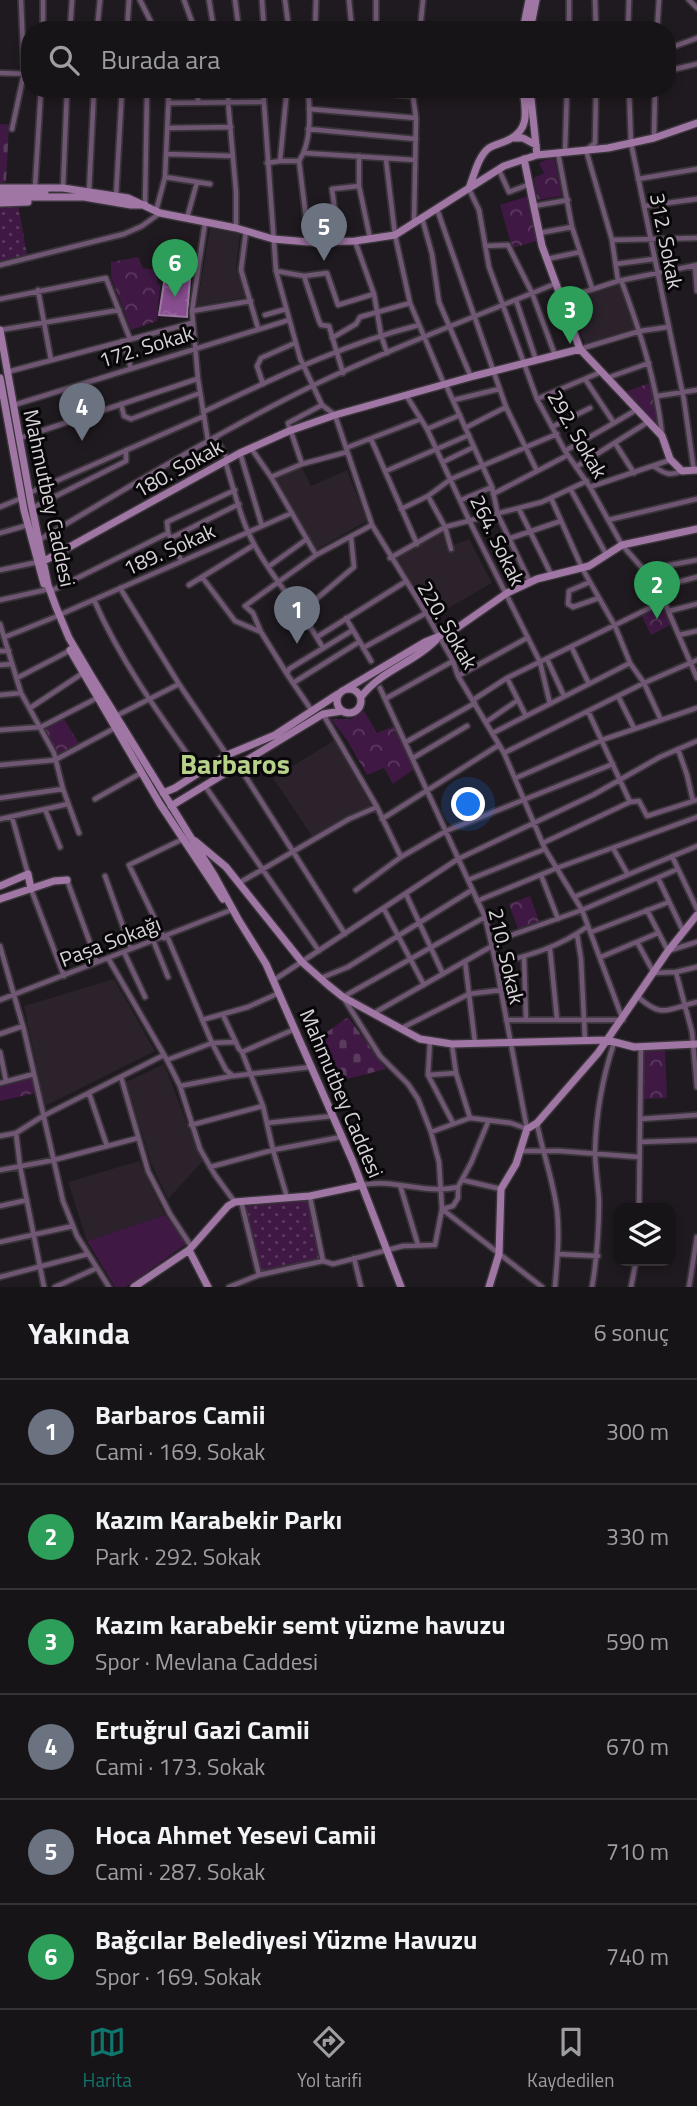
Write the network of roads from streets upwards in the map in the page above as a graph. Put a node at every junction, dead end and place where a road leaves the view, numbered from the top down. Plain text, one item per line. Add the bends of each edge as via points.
1 (21, 0) edge
2 (43, 0) edge
3 (72, 0) edge
4 (100, 0) edge
5 (129, 0) edge
6 (140, 0) edge
7 (184, 0) edge
8 (209, 0) edge
9 (235, 0) edge
10 (262, 0) edge
11 (285, 0) edge
12 (316, 0) edge
13 (349, 0) edge
14 (376, 0) edge
15 (423, 0) edge
16 (529, 0) edge
17 (536, 0) edge
18 (569, 0) edge
19 (595, 0) edge
20 (629, 0) edge
21 (659, 0) edge
22 (689, 0) edge
23 (697, 8) edge
24 (23, 21) edge
25 (43, 21) edge
26 (71, 21) edge
27 (98, 21) edge
28 (128, 21) edge
29 (150, 21) edge
30 (192, 21) edge
31 (212, 21) edge
32 (238, 21) edge
33 (263, 21) edge
34 (288, 21) edge
35 (315, 21) edge
36 (351, 21) edge
37 (376, 21) edge
38 (421, 21) edge
39 (525, 21) edge
40 (532, 21) edge
41 (569, 21) edge
42 (596, 21) edge
43 (628, 21) edge
44 (658, 21) edge
45 (697, 38) edge
46 (676, 46) edge
47 (697, 64) edge
48 (676, 69) edge
49 (0, 74) edge
50 (21, 74) edge
51 (21, 96) edge
52 (40, 98) edge
53 (67, 98) edge
54 (93, 98) edge
55 (121, 98) edge
56 (147, 98) edge
57 (170, 98) edge
58 (198, 98) edge
59 (228, 98) edge
60 (262, 98) edge
61 (286, 98) edge
62 (308, 98) edge
63 (412, 98) edge
64 (524, 98) edge
65 (531, 98) edge
66 (566, 98) edge
67 (596, 98) edge
68 (629, 98) edge
69 (655, 98) edge
70 (228, 101) junction
71 (198, 102) junction
72 (262, 102) junction
73 (170, 103) junction
74 (309, 109) junction
75 (416, 118) junction
76 (697, 123) edge
77 (230, 127) junction
78 (12, 128) dead end
79 (169, 128) junction
80 (308, 128) junction
81 (513, 138) junction
82 (654, 138) junction
83 (415, 139) junction
84 (631, 143) junction
85 (536, 146) junction
86 (586, 150) junction
87 (562, 152) junction
88 (305, 153) junction
89 (167, 154) junction
90 (537, 155) junction
91 (233, 156) junction
92 (359, 156) junction
93 (524, 159) junction
94 (386, 160) junction
95 (415, 160) junction
96 (280, 161) junction
97 (299, 161) junction
98 (267, 163) junction
99 (478, 165) junction
100 (697, 169) edge
101 (498, 170) junction
102 (165, 177) junction
103 (488, 177) junction
104 (638, 179) junction
105 (197, 182) junction
106 (209, 184) dead end
107 (530, 184) junction
108 (359, 186) junction
109 (35, 187) junction
110 (63, 188) junction
111 (469, 189) junction
112 (85, 193) junction
113 (1, 195) edge
114 (116, 195) junction
115 (697, 199) edge
116 (568, 201) junction
117 (145, 205) junction
118 (533, 206) junction
119 (645, 206) junction
120 (437, 209) junction
121 (158, 212) junction
122 (187, 218) junction
123 (422, 218) junction
124 (205, 223) junction
125 (414, 223) junction
126 (236, 228) junction
127 (572, 228) junction
128 (246, 231) junction
129 (538, 233) junction
130 (395, 235) junction
131 (697, 238) edge
132 (273, 239) junction
133 (371, 239) junction
134 (612, 240) junction
135 (650, 240) junction
136 (355, 241) junction
137 (309, 242) junction
138 (339, 242) junction
139 (485, 246) junction
140 (580, 252) junction
141 (547, 259) junction
142 (654, 259) junction
143 (616, 264) junction
144 (0, 265) edge
145 (696, 265) edge
146 (276, 271) junction
147 (657, 273) junction
148 (304, 276) junction
149 (619, 280) junction
150 (557, 284) junction
151 (592, 288) junction
152 (38, 290) junction
153 (697, 291) edge
154 (532, 293) junction
155 (374, 294) junction
156 (0, 299) edge
157 (563, 299) junction
158 (516, 300) junction
159 (251, 301) junction
160 (410, 303) junction
161 (502, 306) junction
162 (286, 309) junction
163 (120, 310) junction
164 (192, 311) junction
165 (379, 311) junction
166 (265, 315) dead end
167 (474, 317) junction
168 (289, 320) junction
169 (44, 322) junction
170 (192, 323) junction
171 (419, 325) junction
172 (448, 327) junction
173 (668, 327) junction
174 (258, 328) junction
175 (0, 330) edge
176 (640, 331) junction
177 (381, 335) junction
178 (332, 338) junction
179 (423, 338) junction
180 (130, 339) junction
181 (122, 341) junction
182 (295, 343) junction
183 (196, 347) junction
184 (580, 349) junction
185 (337, 353) junction
186 (387, 353) junction
187 (555, 355) junction
188 (51, 360) junction
189 (536, 360) junction
190 (524, 363) junction
191 (649, 363) junction
192 (304, 365) junction
193 (131, 368) junction
194 (494, 370) junction
195 (343, 373) junction
196 (3, 375) edge
197 (604, 375) junction
198 (471, 377) junction
199 (198, 379) junction
200 (585, 379) junction
201 (263, 384) junction
202 (445, 384) junction
203 (313, 386) junction
204 (1, 388) edge
205 (499, 389) junction
206 (697, 390) edge
207 (682, 392) junction
208 (200, 393) junction
209 (406, 395) junction
210 (658, 396) junction
211 (537, 398) junction
212 (454, 400) junction
213 (121, 404) junction
214 (322, 405) junction
215 (506, 407) junction
216 (6, 408) edge
217 (590, 408) dead end
218 (636, 410) junction
219 (204, 414) junction
220 (334, 415) junction
221 (460, 415) junction
222 (421, 419) junction
223 (648, 422) junction
224 (614, 423) junction
225 (552, 427) junction
226 (466, 428) junction
227 (427, 429) junction
228 (289, 431) junction
229 (557, 434) junction
230 (469, 435) junction
231 (662, 436) junction
232 (215, 437) junction
233 (19, 439) junction
234 (372, 439) junction
235 (208, 441) junction
236 (615, 443) junction
237 (474, 447) junction
238 (251, 448) junction
239 (436, 448) junction
240 (525, 449) junction
241 (126, 450) junction
242 (346, 450) junction
243 (240, 453) junction
244 (567, 453) junction
245 (670, 459) junction
246 (227, 461) junction
247 (443, 462) junction
248 (302, 464) junction
249 (482, 466) junction
250 (654, 466) junction
251 (576, 467) junction
252 (695, 470) edge
253 (386, 471) junction
254 (537, 471) junction
255 (682, 471) junction
256 (634, 473) junction
257 (271, 477) junction
258 (452, 479) junction
259 (589, 484) junction
260 (492, 487) junction
261 (571, 490) junction
262 (235, 491) junction
263 (29, 493) junction
264 (493, 494) junction
265 (428, 496) junction
266 (22, 498) junction
267 (551, 498) junction
268 (697, 499) edge
269 (461, 500) junction
270 (239, 504) junction
271 (0, 507) edge
272 (32, 508) junction
273 (401, 509) junction
274 (519, 509) junction
275 (292, 513) junction
276 (498, 515) junction
277 (469, 520) junction
278 (608, 520) junction
279 (561, 521) junction
280 (372, 525) junction
281 (28, 526) junction
282 (262, 526) junction
283 (445, 527) junction
284 (697, 529) edge
285 (247, 531) junction
286 (531, 531) junction
287 (0, 533) edge
288 (170, 536) junction
289 (351, 537) junction
290 (510, 538) junction
291 (307, 539) junction
292 (39, 540) junction
293 (417, 544) junction
294 (254, 545) junction
295 (622, 545) junction
296 (451, 549) dead end
297 (606, 554) junction
298 (316, 555) junction
299 (390, 558) junction
300 (181, 560) junction
301 (697, 560) edge
302 (41, 562) junction
303 (268, 567) junction
304 (582, 568) junction
305 (0, 570) edge
306 (645, 570) junction
307 (552, 576) junction
308 (202, 577) junction
309 (697, 577) edge
310 (405, 582) junction
311 (590, 582) junction
312 (280, 583) junction
313 (530, 583) junction
314 (189, 585) dead end
315 (120, 588) junction
316 (655, 588) junction
317 (48, 591) junction
318 (507, 593) junction
319 (599, 598) junction
320 (0, 600) edge
321 (94, 600) junction
322 (664, 601) junction
323 (697, 604) edge
324 (669, 611) junction
325 (300, 612) junction
326 (426, 613) junction
327 (57, 616) junction
328 (346, 618) junction
329 (0, 624) edge
330 (615, 625) junction
331 (353, 630) junction
332 (697, 631) edge
333 (261, 632) junction
334 (679, 635) junction
335 (5, 636) junction
336 (317, 637) junction
337 (438, 637) junction
338 (527, 638) junction
339 (361, 645) junction
340 (323, 648) junction
341 (572, 648) junction
342 (71, 650) junction
343 (0, 651) edge
344 (9, 651) junction
345 (547, 659) junction
346 (697, 660) edge
347 (371, 661) dead end
348 (453, 661) junction
349 (540, 662) junction
350 (690, 662) junction
351 (631, 663) junction
352 (0, 664) edge
353 (12, 664) junction
354 (83, 673) junction
355 (287, 674) junction
356 (458, 676) junction
357 (697, 676) edge
358 (17, 678) junction
359 (507, 678) junction
360 (293, 682) junction
361 (644, 683) junction
362 (179, 684) junction
363 (589, 684) junction
364 (380, 688) dead end
365 (346, 689) junction
366 (20, 693) junction
367 (338, 694) junction
368 (0, 695) edge
369 (564, 696) junction
370 (618, 696) junction
371 (360, 697) junction
372 (98, 698) junction
373 (149, 699) junction
374 (385, 699) junction
375 (518, 700) junction
376 (474, 702) junction
377 (550, 704) junction
378 (30, 708) junction
379 (697, 708) edge
380 (589, 710) junction
381 (313, 711) junction
382 (342, 711) junction
383 (323, 714) junction
384 (116, 716) junction
385 (526, 716) junction
386 (661, 720) junction
387 (486, 722) junction
388 (467, 726) dead end
389 (41, 727) junction
390 (118, 727) junction
391 (634, 728) junction
392 (0, 730) edge
393 (493, 733) junction
394 (602, 740) junction
395 (697, 741) edge
396 (406, 742) junction
397 (499, 745) junction
398 (677, 748) junction
399 (504, 752) junction
400 (227, 755) junction
401 (413, 758) junction
402 (55, 760) junction
403 (613, 764) junction
404 (0, 765) edge
405 (239, 766) junction
406 (144, 771) junction
407 (200, 772) junction
408 (516, 778) junction
409 (620, 779) junction
410 (205, 786) junction
411 (63, 789) junction
412 (428, 790) junction
413 (163, 793) junction
414 (0, 798) edge
415 (95, 800) dead end
416 (525, 801) junction
417 (695, 801) edge
418 (630, 802) junction
419 (68, 804) junction
420 (171, 806) junction
421 (377, 807) junction
422 (45, 809) junction
423 (12, 817) junction
424 (697, 817) edge
425 (0, 819) edge
426 (382, 819) junction
427 (534, 823) junction
428 (446, 831) junction
429 (79, 833) dead end
430 (186, 837) junction
431 (544, 846) junction
432 (697, 846) edge
433 (60, 847) dead end
434 (613, 848) junction
435 (293, 850) junction
436 (672, 855) junction
437 (401, 857) junction
438 (458, 859) junction
439 (557, 868) junction
440 (261, 869) junction
441 (678, 869) junction
442 (627, 873) junction
443 (28, 874) junction
444 (541, 875) junction
445 (105, 876) dead end
446 (658, 878) junction
447 (67, 880) joint
448 (468, 880) junction
449 (239, 883) junction
450 (0, 886) edge
451 (31, 888) junction
452 (356, 890) dead end
453 (472, 890) junction
454 (406, 894) junction
455 (574, 897) junction
456 (0, 899) edge
457 (477, 901) junction
458 (669, 902) junction
459 (384, 909) junction
460 (697, 909) edge
461 (231, 910) junction
462 (582, 910) junction
463 (647, 910) junction
464 (697, 915) edge
465 (485, 917) junction
466 (238, 919) junction
467 (558, 919) junction
468 (420, 923) junction
469 (589, 926) junction
470 (591, 932) junction
471 (683, 932) junction
472 (658, 933) junction
473 (345, 934) junction
474 (577, 934) junction
475 (399, 935) junction
476 (166, 937) junction
477 (153, 940) junction
478 (637, 942) junction
479 (697, 942) edge
480 (492, 944) junction
481 (0, 946) edge
482 (431, 948) junction
483 (131, 949) junction
484 (550, 949) junction
485 (319, 951) junction
486 (668, 951) junction
487 (124, 952) junction
488 (524, 957) junction
489 (601, 957) junction
490 (108, 958) junction
491 (411, 959) junction
492 (465, 961) junction
493 (97, 962) junction
494 (302, 962) junction
495 (496, 964) junction
496 (6, 967) junction
497 (697, 967) edge
498 (0, 969) edge
499 (676, 972) junction
500 (654, 973) junction
501 (443, 974) junction
502 (64, 975) junction
503 (168, 977) dead end
504 (320, 978) junction
505 (274, 981) junction
506 (424, 985) junction
507 (501, 990) junction
508 (279, 992) junction
509 (469, 994) junction
510 (15, 995) junction
511 (343, 996) junction
512 (145, 997) dead end
513 (638, 997) junction
514 (0, 1000) edge
515 (697, 1002) edge
516 (685, 1004) junction
517 (373, 1013) junction
518 (223, 1015) junction
519 (526, 1019) junction
520 (556, 1019) junction
521 (202, 1020) junction
522 (506, 1020) junction
523 (584, 1020) junction
524 (623, 1020) junction
525 (23, 1026) junction
526 (295, 1029) junction
527 (401, 1029) junction
528 (0, 1034) edge
529 (430, 1040) junction
530 (585, 1040) junction
531 (235, 1042) junction
532 (510, 1042) junction
533 (610, 1042) junction
534 (212, 1043) junction
535 (475, 1043) junction
536 (452, 1044) junction
537 (695, 1044) edge
538 (640, 1047) junction
539 (0, 1052) edge
540 (242, 1052) junction
541 (165, 1058) junction
542 (312, 1067) junction
543 (696, 1072) edge
544 (456, 1073) junction
545 (34, 1074) junction
546 (250, 1074) junction
547 (428, 1075) junction
548 (233, 1076) junction
549 (121, 1077) junction
550 (3, 1082) edge
551 (180, 1086) junction
552 (697, 1087) edge
553 (89, 1093) junction
554 (263, 1106) junction
555 (697, 1115) edge
556 (43, 1116) junction
557 (333, 1116) junction
558 (470, 1118) junction
559 (640, 1119) junction
560 (488, 1122) junction
561 (267, 1123) junction
562 (453, 1123) junction
563 (537, 1123) junction
564 (191, 1125) junction
565 (527, 1129) junction
566 (431, 1132) junction
567 (16, 1133) junction
568 (0, 1136) edge
569 (342, 1137) junction
570 (138, 1138) junction
571 (697, 1140) edge
572 (640, 1142) junction
573 (107, 1146) junction
574 (273, 1150) junction
575 (521, 1151) junction
576 (542, 1151) junction
577 (595, 1153) junction
578 (639, 1157) junction
579 (54, 1160) junction
580 (20, 1166) junction
581 (210, 1167) junction
582 (0, 1170) edge
583 (462, 1180) junction
584 (362, 1185) junction
585 (400, 1185) junction
586 (457, 1186) junction
587 (501, 1189) junction
588 (441, 1190) junction
589 (310, 1196) junction
590 (287, 1197) junction
591 (27, 1200) junction
592 (238, 1201) junction
593 (639, 1203) edge
594 (0, 1206) edge
595 (442, 1209) junction
596 (73, 1226) junction
597 (34, 1234) junction
598 (697, 1237) edge
599 (0, 1242) edge
600 (418, 1245) junction
601 (190, 1248) junction
602 (387, 1250) junction
603 (88, 1254) junction
604 (499, 1254) junction
605 (558, 1254) junction
606 (598, 1256) junction
607 (354, 1258) junction
608 (323, 1261) junction
609 (635, 1266) edge
610 (41, 1267) junction
611 (97, 1268) junction
612 (259, 1275) junction
613 (0, 1277) edge
614 (44, 1287) edge
615 (55, 1287) edge
616 (109, 1287) edge
617 (134, 1287) edge
618 (208, 1287) edge
619 (229, 1287) edge
620 (361, 1287) edge
621 (401, 1287) edge
622 (489, 1287) edge
623 (542, 1287) edge
624 (555, 1287) edge
625 (592, 1287) edge
626 (631, 1287) edge
627 (689, 1287) edge

1 - 24 street
2 - 25 street
3 - 26 street
4 - 27 street
5 - 28 street
6 - 29 street
7 - 30 street
8 - 31 street
9 - 32 street
10 - 33 street
11 - 34 street
12 - 35 street
13 - 36 street
14 - 37 street
15 - 38 street
16 - 39 street
17 - 40 street
18 - 41 street
19 - 42 street
20 - 43 street
21 - 44 street
22 - 23 street
45 - 46 street
47 - 48 street
49 - 50 street
51 - 78 street
52 - 109 street
53 - 110 street
54 - 112 street
55 - 114 street
56 - 117 street
57 - 73 street
58 - 71 street
59 - 70 street
60 - 72 street
61 - 96 street
62 - 74 street
63 - 75 street
64 - 81 street via 526,123
65 - 85 street
66 - 87 street
67 - 86 street via 595,143
68 - 84 street, 312. Sokak
69 - 82 street
70 - 71 street
70 - 72 street
70 - 77 street
71 - 73 street
72 - 98 street
73 - 79 street
74 - 75 street
74 - 80 street
75 - 83 street
76 - 82 street
77 - 79 street
77 - 91 street
79 - 89 street
80 - 83 street
80 - 88 street
81 - 85 street
81 - 99 street via 489,148
82 - 84 street
83 - 95 street
84 - 86 street
84 - 104 street, 312. Sokak
85 - 90 street
86 - 87 street
86 - 134 street
87 - 90 street
87 - 116 street
88 - 92 street
88 - 97 street
89 - 91 street
89 - 102 street
90 - 93 street
91 - 126 street
92 - 94 street
92 - 108 street
93 - 101 street
93 - 107 street
94 - 95 street
94 - 130 street
95 - 125 street
96 - 97 street
96 - 98 street
97 - 137 street
98 - 132 street
99 - 103 street
99 - 111 street
100 - 104 street
101 - 103 street
101 - 107 street via 509,192
102 - 105 street
102 - 121 street
103 - 111 street
104 - 119 street, 312. Sokak
105 - 106 street
105 - 122 street
107 - 118 street
108 - 133 street
108 - 138 street via 332,189
109 - 110 street
109 - 113 street
110 - 112 street
111 - 120 street
111 - 139 street, 292. Sokak via 479,210
112 - 113 street
112 - 114 street
112 - 117 street
114 - 117 street
115 - 119 street
116 - 118 street
116 - 127 street
117 - 121 street
118 - 129 street
119 - 135 street, 312. Sokak
120 - 123 street
120 - 167 street
121 - 122 street
121 - 144 street via 124,234
122 - 124 street
123 - 125 street
123 - 172 street
124 - 126 street
124 - 164 street
125 - 130 street
126 - 128 street
127 - 129 street
127 - 140 street
128 - 132 street
128 - 159 street via 241,270
129 - 141 street
130 - 133 street
130 - 160 street
131 - 135 street
132 - 137 street
132 - 146 street
133 - 136 street
134 - 135 street
134 - 143 street
135 - 142 street, 312. Sokak
136 - 138 street
136 - 155 street
137 - 138 street
139 - 154 street via 508,244
139 - 161 street, 292. Sokak
140 - 141 street
140 - 151 street
141 - 150 street
142 - 143 street
142 - 147 street, 312. Sokak
143 - 149 street
145 - 147 street
145 - 153 street
146 - 148 street
146 - 162 street
147 - 149 street
147 - 173 street, 312. Sokak
148 - 155 street via 327,273 338,305
148 - 178 street via 318,321 329,326
149 - 151 street
149 - 176 street
150 - 154 street
150 - 157 street
151 - 157 street
152 - 156 street
152 - 163 street via 106,278
152 - 169 street
154 - 158 street
154 - 187 street
155 - 165 street
157 - 184 street
158 - 161 street
158 - 189 street
159 - 164 street
159 - 174 street
160 - 165 street
160 - 171 street
161 - 167 street
161 - 190 street, 292. Sokak
162 - 166 street
162 - 168 street
163 - 169 street
163 - 180 street
164 - 170 street
165 - 177 street
165 - 178 street via 360,317
167 - 172 street
167 - 194 street
168 - 174 street, 172. Sokak
168 - 182 street
169 - 175 street
169 - 188 street
170 - 180 street
170 - 183 street
171 - 177 street
171 - 179 street
172 - 179 street
172 - 198 street
173 - 176 street
173 - 207 street, 312. Sokak
174 - 183 street, 172. Sokak
175 - 196 street, Mahmutbey Caddesi
176 - 184 street
176 - 191 street
177 - 185 street
177 - 186 street
178 - 185 street
179 - 186 street
179 - 202 street
180 - 181 street
181 - 188 street
181 - 193 street
182 - 192 street
182 - 201 street via 261,358 257,366
183 - 193 street, 172. Sokak
183 - 199 street
184 - 187 street, 180. Sokak
184 - 197 street
185 - 192 street
185 - 195 street
186 - 195 street
187 - 189 street, 180. Sokak
188 - 196 street
189 - 190 street, 180. Sokak
190 - 194 street, 180. Sokak
190 - 211 street, 292. Sokak
191 - 197 street
191 - 210 street
192 - 201 street
192 - 203 street
193 - 216 street, 172. Sokak
194 - 198 street, 180. Sokak
194 - 205 street
195 - 203 street
196 - 204 street, Mahmutbey Caddesi
196 - 216 street, Mahmutbey Caddesi
197 - 200 street
197 - 218 street
198 - 202 street, 180. Sokak
199 - 208 street
199 - 213 street
200 - 211 street
200 - 224 street
201 - 219 street
202 - 209 street, 180. Sokak
202 - 212 street
203 - 214 street
203 - 232 street
204 - 216 street, Mahmutbey Caddesi
205 - 212 street
205 - 215 street
206 - 207 street
207 - 210 street
207 - 252 street, 312. Sokak
208 - 213 street via 131,418 124,416
208 - 219 street
209 - 220 street, 180. Sokak
209 - 222 street, 264. Sokak
210 - 231 street
211 - 225 street, 292. Sokak
212 - 221 street
213 - 233 street
214 - 220 street
214 - 228 street via 288,423
215 - 226 street
215 - 240 street
216 - 233 street, Mahmutbey Caddesi
216 - 266 street, Mahmutbey Caddesi
217 - 225 street
218 - 223 street
218 - 224 street
219 - 235 street
219 - 241 street
220 - 228 street, 180. Sokak
220 - 242 street, 220. Sokak
221 - 226 street
221 - 227 street
222 - 227 street, 264. Sokak
222 - 234 street
223 - 231 street
223 - 236 street
224 - 244 street
225 - 229 street, 292. Sokak
226 - 230 street
227 - 239 street, 264. Sokak
228 - 238 street, 180. Sokak
228 - 248 street
229 - 240 street
229 - 244 street, 292. Sokak
230 - 237 street
230 - 239 street
231 - 245 street
232 - 235 street
232 - 246 street
233 - 263 street, Mahmutbey Caddesi
234 - 242 street
234 - 253 street
235 - 292 street
236 - 251 street
236 - 256 street
237 - 247 street
237 - 249 street
238 - 243 street, 180. Sokak
238 - 257 street
239 - 247 street, 264. Sokak
239 - 253 street
240 - 249 street
240 - 254 street
241 - 263 street
241 - 272 street via 127,461
242 - 248 street
242 - 280 street, 220. Sokak
243 - 246 street, 180. Sokak
243 - 282 street
244 - 251 street, 292. Sokak
244 - 254 street
245 - 250 street
245 - 255 street
246 - 262 street
246 - 302 street, 180. Sokak
247 - 258 street, 264. Sokak
248 - 257 street
249 - 258 street
249 - 260 street
250 - 255 street via 665,474
250 - 256 street
251 - 259 street, 292. Sokak
252 - 255 street
253 - 273 street
254 - 264 street
256 - 259 street
257 - 275 street
258 - 265 street
258 - 269 street, 264. Sokak
259 - 261 street
259 - 278 street, 292. Sokak
260 - 264 street
260 - 269 street
261 - 267 street
261 - 297 street
262 - 270 street
262 - 288 street via 167,522
263 - 272 street, Mahmutbey Caddesi
264 - 276 street
265 - 273 street
265 - 283 street
266 - 271 street
266 - 281 street, Mahmutbey Caddesi
267 - 274 street
267 - 279 street
268 - 278 street
269 - 277 street, 264. Sokak
270 - 285 street
270 - 288 street
272 - 292 street, Mahmutbey Caddesi
273 - 293 street
274 - 276 street
274 - 286 street
275 - 282 street, 189. Sokak
275 - 291 street
276 - 277 street
276 - 290 street
277 - 283 street
277 - 318 street, 264. Sokak
278 - 295 street, 292. Sokak
279 - 286 street
279 - 304 street
280 - 289 street
280 - 299 street, 220. Sokak
281 - 287 street
281 - 302 street, Mahmutbey Caddesi
282 - 285 street, 189. Sokak
283 - 293 street
283 - 296 street
284 - 295 street
285 - 294 street
285 - 300 street, 189. Sokak
286 - 290 street
286 - 307 street
288 - 300 street
288 - 317 street
289 - 298 street
289 - 325 street via 354,567
290 - 313 street
291 - 298 street
291 - 303 street
292 - 302 street, Mahmutbey Caddesi
293 - 299 street
294 - 303 street
294 - 308 street, 189. Sokak
295 - 297 street
295 - 306 street, 292. Sokak
297 - 304 street
298 - 312 street
299 - 310 street, 220. Sokak
300 - 315 street, 189. Sokak
301 - 306 street
302 - 305 street
302 - 317 street, Mahmutbey Caddesi
303 - 312 street
304 - 307 street
304 - 311 street
306 - 316 street, 292. Sokak
307 - 313 street
308 - 314 street, 189. Sokak
308 - 333 street via 235,621
309 - 316 street
310 - 326 street, 220. Sokak
310 - 328 street
311 - 319 street
311 - 319 street via 569,591 568,604 573,607
312 - 325 street
312 - 333 street via 245,606
313 - 318 street
315 - 321 street, 189. Sokak
315 - 362 street
316 - 322 street, 292. Sokak
317 - 320 street
317 - 327 street, Mahmutbey Caddesi
318 - 337 street
318 - 338 street, 264. Sokak
319 - 330 street
321 - 327 street, 189. Sokak
321 - 373 street
322 - 324 street, 292. Sokak
322 - 330 street
323 - 324 street
324 - 334 street, 292. Sokak
325 - 336 street
326 - 337 street, 220. Sokak
326 - 339 street
327 - 335 street, 189. Sokak
327 - 342 street, Mahmutbey Caddesi
327 - 384 street, Mahmutbey Caddesi
328 - 331 street
328 - 336 street
329 - 335 street
330 - 341 street
330 - 351 street
331 - 339 street
331 - 340 street
332 - 334 street
333 - 355 street
334 - 350 street, 292. Sokak
335 - 344 street
336 - 340 street
337 - 348 street, 220. Sokak
337 - 365 street
337 - 371 street via 379,677
338 - 349 street, 264. Sokak
338 - 356 street
339 - 347 street
339 - 360 street
340 - 355 street via 289,668
341 - 345 street
341 - 363 street
342 - 354 street, Mahmutbey Caddesi
342 - 358 street
343 - 344 street
344 - 353 street
345 - 349 street
345 - 369 street
346 - 350 street
348 - 356 street, 220. Sokak
348 - 374 street
349 - 359 street
349 - 377 street, 264. Sokak
350 - 357 street, 292. Sokak
350 - 361 street
351 - 361 street
351 - 363 street
352 - 353 street
353 - 358 street
354 - 372 street, Mahmutbey Caddesi
354 - 378 street
355 - 360 street
356 - 376 street, 220. Sokak
358 - 366 street
359 - 375 street
359 - 376 street
360 - 381 street
361 - 370 street
361 - 386 street
362 - 373 street
362 - 400 street
363 - 369 street
364 - 374 street, 210. Sokak
365 - 367 street
365 - 371 street via 356,690
366 - 368 street
366 - 378 street
367 - 381 street
367 - 382 street via 336,702
369 - 377 street
370 - 380 street
370 - 391 street
371 - 382 street via 355,711
372 - 389 street
372 - 390 street, Mahmutbey Caddesi
373 - 384 street
373 - 407 street
374 - 396 street, 210. Sokak
375 - 385 street
375 - 387 street
376 - 387 street, 220. Sokak
376 - 396 street
377 - 385 street
378 - 389 street
379 - 386 street
380 - 394 street
380 - 399 street
381 - 400 street via 275,735
382 - 383 street
383 - 405 street
383 - 421 street
384 - 390 street, Mahmutbey Caddesi
385 - 393 street
386 - 391 street
387 - 393 street, 220. Sokak
388 - 401 street
389 - 392 street
389 - 402 street
390 - 402 street
390 - 406 street, Mahmutbey Caddesi
391 - 394 street
393 - 397 street, 220. Sokak
394 - 403 street
394 - 408 street
395 - 398 street
396 - 401 street, 210. Sokak
397 - 399 street, 220. Sokak
397 - 412 street
398 - 409 street
398 - 417 street
399 - 408 street, 220. Sokak
400 - 407 street
401 - 412 street, 210. Sokak
402 - 404 street
402 - 411 street
403 - 409 street
403 - 416 street
405 - 410 street
405 - 435 street
406 - 413 street, Mahmutbey Caddesi
406 - 415 street
406 - 430 street, Mahmutbey Caddesi
407 - 413 street
408 - 416 street, 220. Sokak
409 - 418 street
409 - 427 street
410 - 420 street
410 - 440 street
411 - 414 street
411 - 419 street
412 - 426 street
412 - 428 street, 210. Sokak
413 - 420 street, Mahmutbey Caddesi
416 - 427 street, 220. Sokak
416 - 428 street
417 - 418 street via 647,816 639,801
418 - 431 street
419 - 422 street
419 - 429 street
420 - 430 street, Mahmutbey Caddesi
421 - 426 street
421 - 435 street
422 - 423 street
422 - 433 street
423 - 425 street
423 - 443 street
424 - 434 street
426 - 437 street
427 - 431 street, 220. Sokak
427 - 438 street
428 - 437 street
428 - 438 street, 210. Sokak
430 - 449 street via 226,867
430 - 461 street, Mahmutbey Caddesi
430 - 466 street, Mahmutbey Caddesi
430 - 476 street via 129,865
431 - 439 street, 220. Sokak
431 - 448 street
432 - 436 street
434 - 439 street
434 - 442 street
435 - 440 street
435 - 473 street
436 - 441 street
436 - 442 street
437 - 452 street
438 - 448 street, 210. Sokak
438 - 454 street
439 - 444 street
439 - 455 street, 220. Sokak
440 - 449 street
440 - 485 street
441 - 446 street
441 - 460 street
442 - 455 street
443 - 450 street
443 - 451 street
444 - 457 street
444 - 467 street
445 - 483 street
446 - 458 street
446 - 462 street
447 - 451 street
447 - 493 street
448 - 453 street, 210. Sokak
449 - 494 street
451 - 456 street
451 - 502 street
453 - 457 street, 210. Sokak
453 - 468 street
454 - 459 street
454 - 468 street
455 - 462 street, 220. Sokak
457 - 465 street, 210. Sokak
458 - 463 street
458 - 471 street
459 - 473 street
459 - 475 street
461 - 466 street, Mahmutbey Caddesi
461 - 476 street, Paşa Sokağı
462 - 467 street
462 - 469 street, 220. Sokak
463 - 470 street
463 - 472 street
464 - 471 street
465 - 480 street, 210. Sokak
465 - 482 street
466 - 505 street, Mahmutbey Caddesi
467 - 480 street
468 - 475 street
468 - 482 street
469 - 470 street, 220. Sokak
469 - 474 street
470 - 489 street, 220. Sokak
471 - 486 street
472 - 478 street
472 - 486 street
473 - 485 street
474 - 484 street
474 - 523 street
475 - 491 street
475 - 504 street via 348,967
476 - 477 street, Paşa Sokağı
476 - 521 street
477 - 483 street, Paşa Sokağı
477 - 503 street
478 - 489 street
478 - 500 street
479 - 486 street
480 - 492 street
480 - 495 street, 210. Sokak
481 - 496 street
482 - 491 street
482 - 501 street
483 - 487 street, Paşa Sokağı
484 - 488 street
484 - 520 street
485 - 494 street
486 - 500 street
487 - 490 street, Paşa Sokağı
487 - 512 street
488 - 495 street
488 - 519 street
489 - 524 street, 220. Sokak
490 - 493 street, Paşa Sokağı
490 - 541 street
491 - 506 street
491 - 511 street
492 - 501 street
492 - 509 street
493 - 502 street, Paşa Sokağı
494 - 504 street
494 - 505 street
495 - 507 street, 210. Sokak
496 - 498 street
496 - 510 street
497 - 499 street
499 - 500 street
499 - 516 street
500 - 513 street
501 - 506 street
502 - 510 street, Paşa Sokağı
504 - 511 street
505 - 508 street, Mahmutbey Caddesi
506 - 517 street
507 - 509 street
507 - 522 street, 210. Sokak
508 - 518 street
508 - 526 street, Mahmutbey Caddesi
509 - 527 street
509 - 535 street
510 - 514 street, Paşa Sokağı
510 - 525 street
511 - 517 street
511 - 566 street via 380,1056 418,1099
513 - 516 street via 652,1010 663,1012
513 - 524 street
515 - 516 street
516 - 537 street
517 - 527 street
518 - 521 street
518 - 531 street
519 - 520 street
519 - 522 street
520 - 523 street
521 - 534 street
522 - 532 street, 210. Sokak
523 - 524 street
523 - 530 street
524 - 533 street
525 - 528 street
525 - 545 street
526 - 540 street
526 - 542 street, Mahmutbey Caddesi
527 - 529 street
529 - 536 street
529 - 547 street
530 - 532 street
530 - 533 street
531 - 534 street
531 - 540 street
532 - 535 street
532 - 565 street, 210. Sokak
533 - 538 street
533 - 563 street
533 - 577 street via 599,1096
534 - 541 street
534 - 548 street
535 - 536 street
536 - 544 street
537 - 538 street
537 - 543 street
538 - 559 street
539 - 550 street
540 - 546 street
541 - 549 street
541 - 551 street
542 - 546 street
542 - 557 street, Mahmutbey Caddesi
543 - 552 street
544 - 547 street
544 - 558 street
545 - 550 street
545 - 556 street
546 - 548 street
546 - 554 street
547 - 562 street
548 - 551 street
549 - 553 street
549 - 570 street
551 - 564 street
553 - 556 street
553 - 573 street
554 - 561 street
554 - 564 street
555 - 559 street
556 - 567 street
556 - 579 street
557 - 561 street
557 - 569 street, Mahmutbey Caddesi
558 - 560 street
558 - 562 street
559 - 572 street
560 - 565 street
560 - 583 street
561 - 574 street
562 - 566 street
563 - 565 street
563 - 576 street
564 - 581 street
565 - 575 street
566 - 588 street
567 - 568 street
567 - 580 street
569 - 574 street
569 - 584 street, Mahmutbey Caddesi
570 - 573 street
570 - 601 street via 148,1171
571 - 572 street
572 - 578 street
573 - 579 street
574 - 581 street
574 - 590 street
575 - 576 street
575 - 587 street
576 - 577 street
576 - 605 street via 557,1213
577 - 578 street
577 - 606 street
578 - 593 street
579 - 580 street
579 - 596 street via 62,1201
580 - 582 street
580 - 591 street
581 - 592 street
583 - 586 street
583 - 587 street
584 - 585 street
584 - 589 street
584 - 602 street, Mahmutbey Caddesi
585 - 588 street
585 - 600 street
586 - 588 street
586 - 595 street via 453,1206
587 - 604 street
588 - 595 street
589 - 590 street
589 - 608 street
590 - 592 street
591 - 594 street
591 - 597 street
592 - 601 street
592 - 612 street
595 - 600 street via 435,1245
595 - 604 street
596 - 597 street
596 - 603 street
597 - 599 street
597 - 610 street
598 - 627 street
600 - 602 street
601 - 617 street
601 - 618 street
602 - 607 street
602 - 621 street, Mahmutbey Caddesi
603 - 610 street
603 - 611 street
604 - 622 street
604 - 623 street
605 - 606 street
605 - 624 street
606 - 625 street
607 - 608 street via 333,1264
607 - 620 street
608 - 612 street
609 - 626 street
610 - 613 street
610 - 614 street
611 - 615 street
611 - 616 street
612 - 619 street

